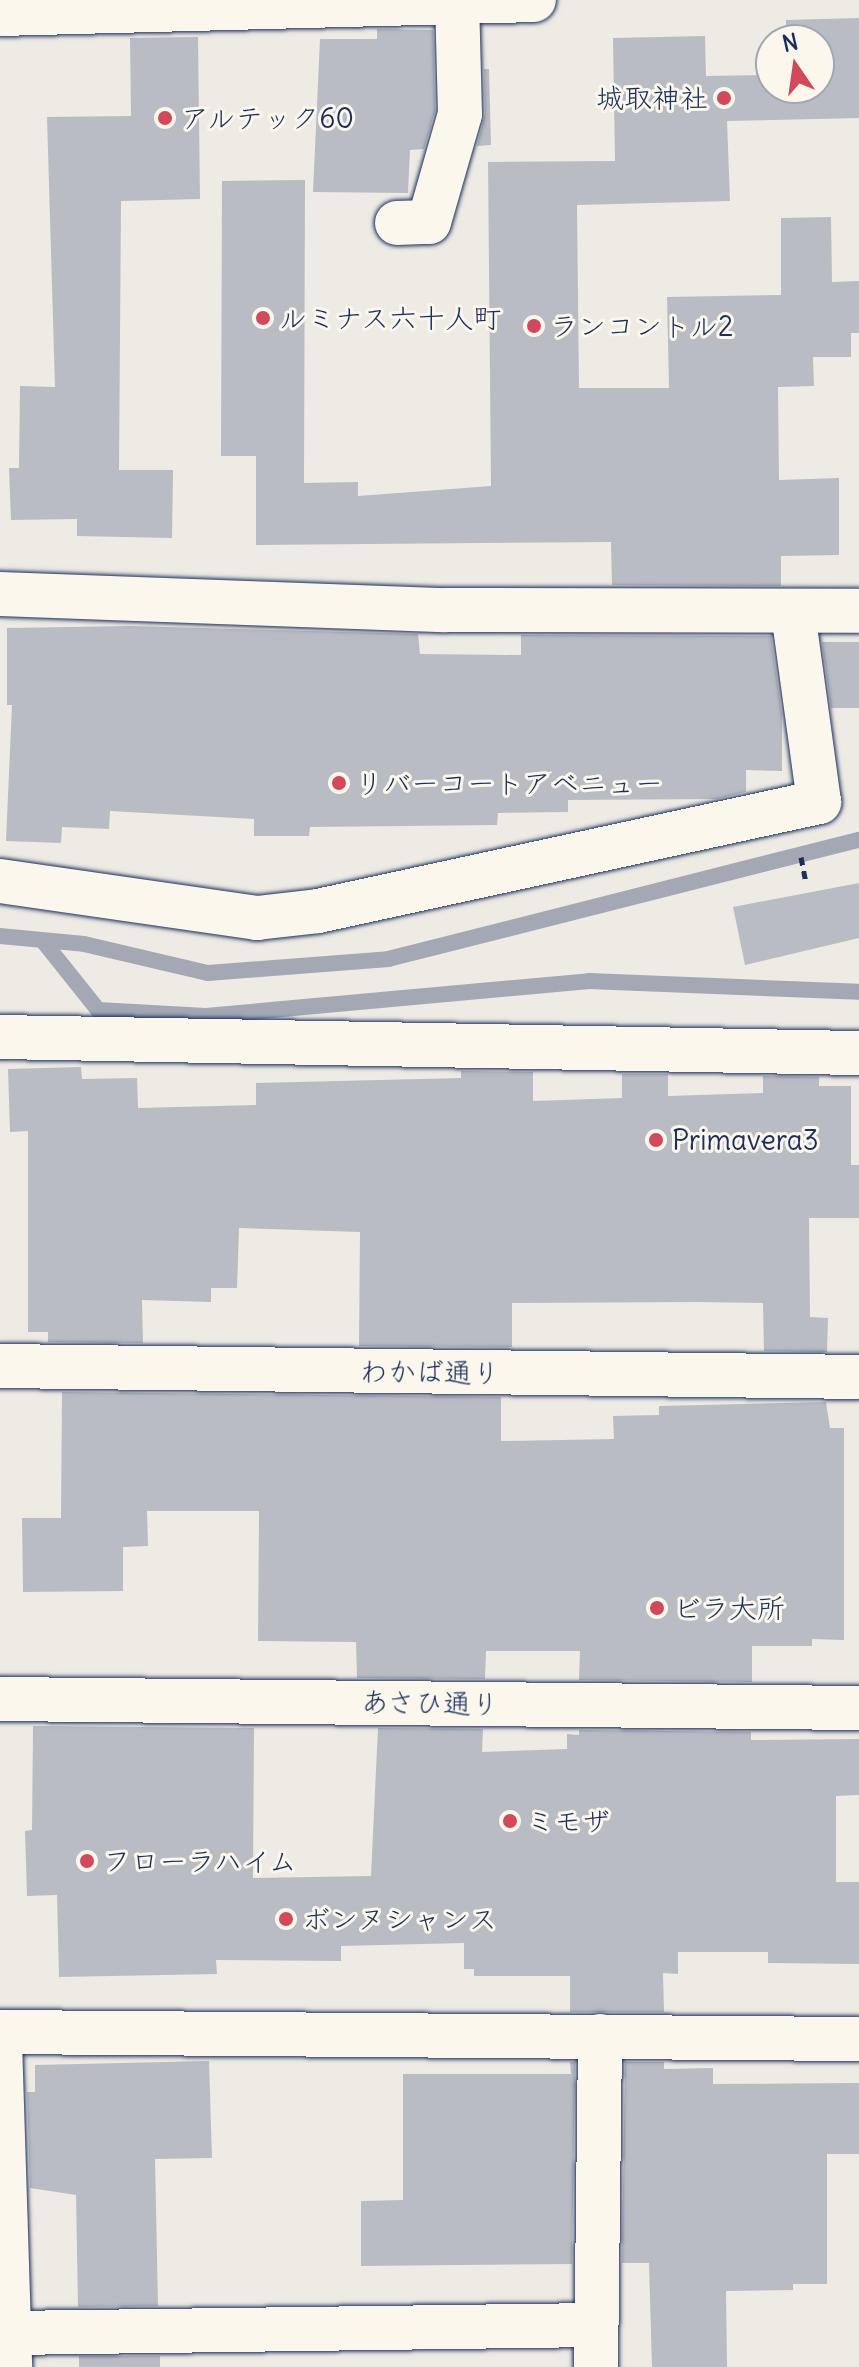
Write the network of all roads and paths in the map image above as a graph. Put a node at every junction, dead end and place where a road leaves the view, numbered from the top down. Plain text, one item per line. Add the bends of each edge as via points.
1 (534, 0) edge
2 (381, 2) edge
3 (457, 3) junction
4 (0, 14) edge
5 (397, 223) dead end
6 (0, 594) edge
7 (859, 611) edge
8 (793, 613) junction
9 (0, 881) edge
10 (0, 1037) edge
11 (859, 1053) edge
12 (0, 1366) edge
13 (859, 1377) edge
14 (0, 1699) edge
15 (859, 1708) edge
16 (0, 2032) edge
17 (600, 2036) junction
18 (859, 2039) edge
19 (0, 2042) edge
20 (596, 2346) edge
21 (10, 2350) edge

1 - 3 street
2 - 3 street
2 - 4 street
3 - 5 street via 460,114 429,222
6 - 8 street via 445,610
7 - 8 street
8 - 9 street via 819,802 318,911 257,918
10 - 11 street
12 - 13 street, わかば通り
14 - 15 street, あさひ通り
16 - 17 street
17 - 18 street
17 - 20 street
19 - 21 street
20 - 21 street

